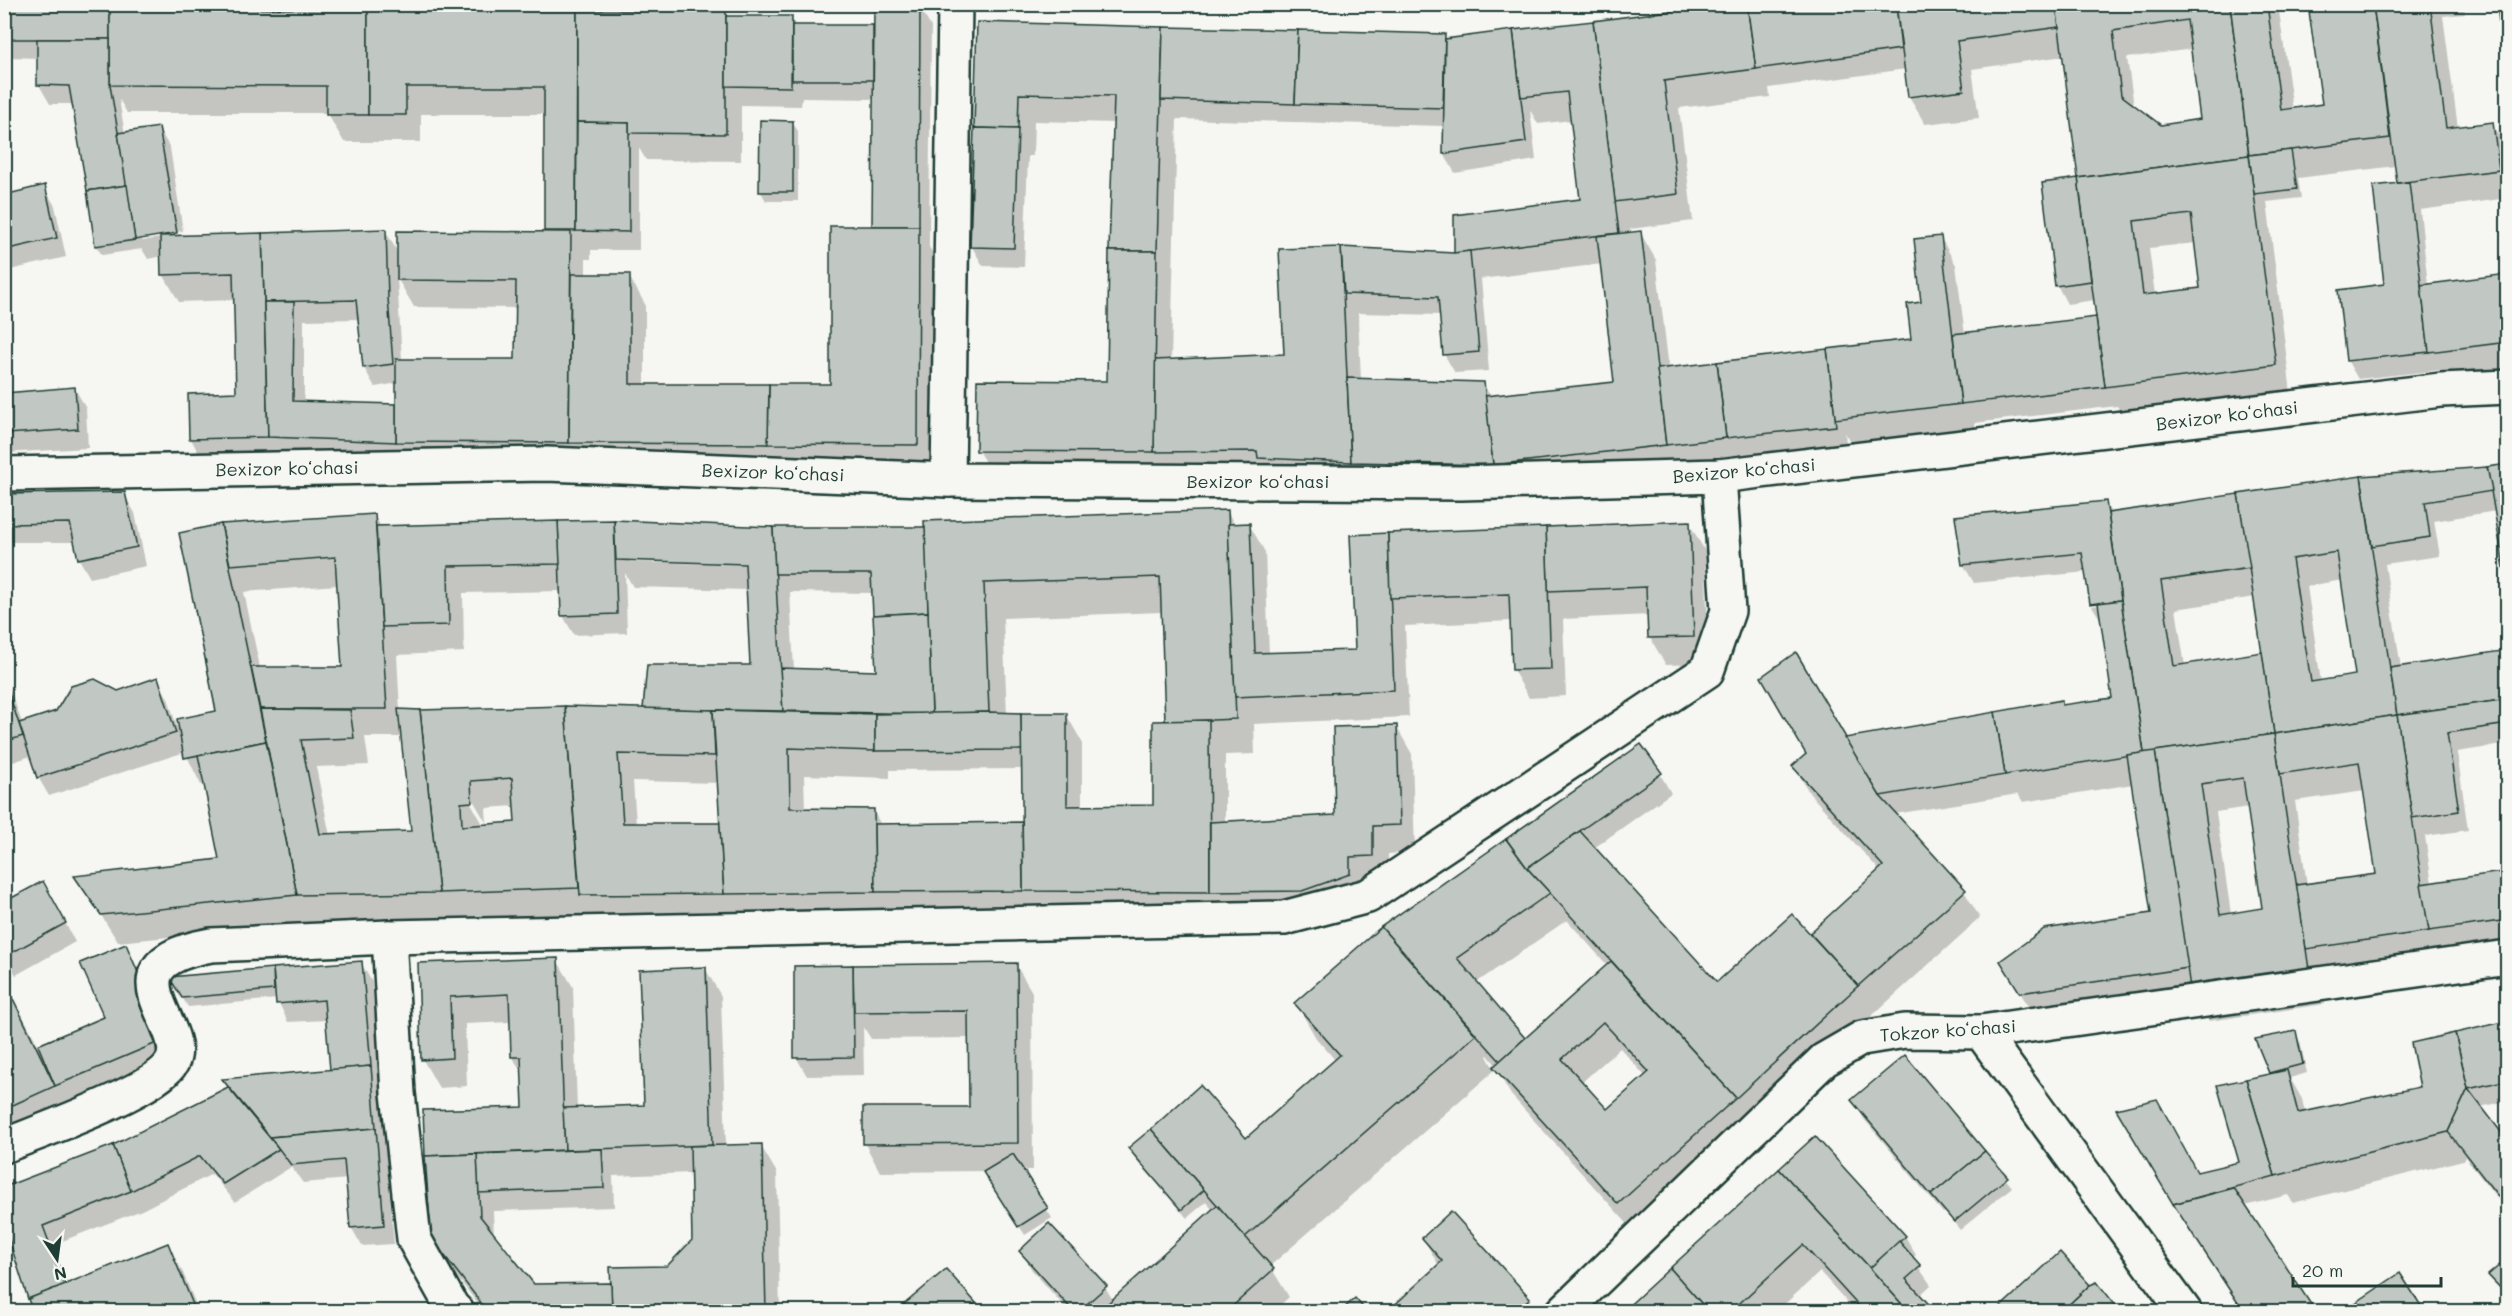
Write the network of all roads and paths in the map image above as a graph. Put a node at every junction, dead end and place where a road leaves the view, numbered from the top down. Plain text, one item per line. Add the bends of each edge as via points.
1 (955, 4) edge
2 (2508, 387) edge
3 (4, 474) edge
4 (1719, 476) junction
5 (948, 480) junction
6 (389, 936) junction
7 (2508, 957) edge
8 (1981, 1032) junction
9 (4, 1146) edge
10 (457, 1311) edge
11 (1563, 1311) edge
12 (2185, 1311) edge

1 - 5 street
2 - 4 street, Bexizor koʻchasi via 2441,390
3 - 5 street, Bexizor koʻchasi via 547,464
4 - 5 street, Bexizor koʻchasi via 1461,483
4 - 6 street via 1728,611 1707,671 1368,896 1284,918
6 - 9 street via 211,945 179,953 159,969 154,982 159,1007 174,1043 168,1067 148,1085
6 - 10 street via 398,1093 414,1239
7 - 8 street, Tokzor koʻchasi
8 - 11 street, Tokzor koʻchasi via 1905,1031 1862,1038 1824,1060
8 - 12 street

